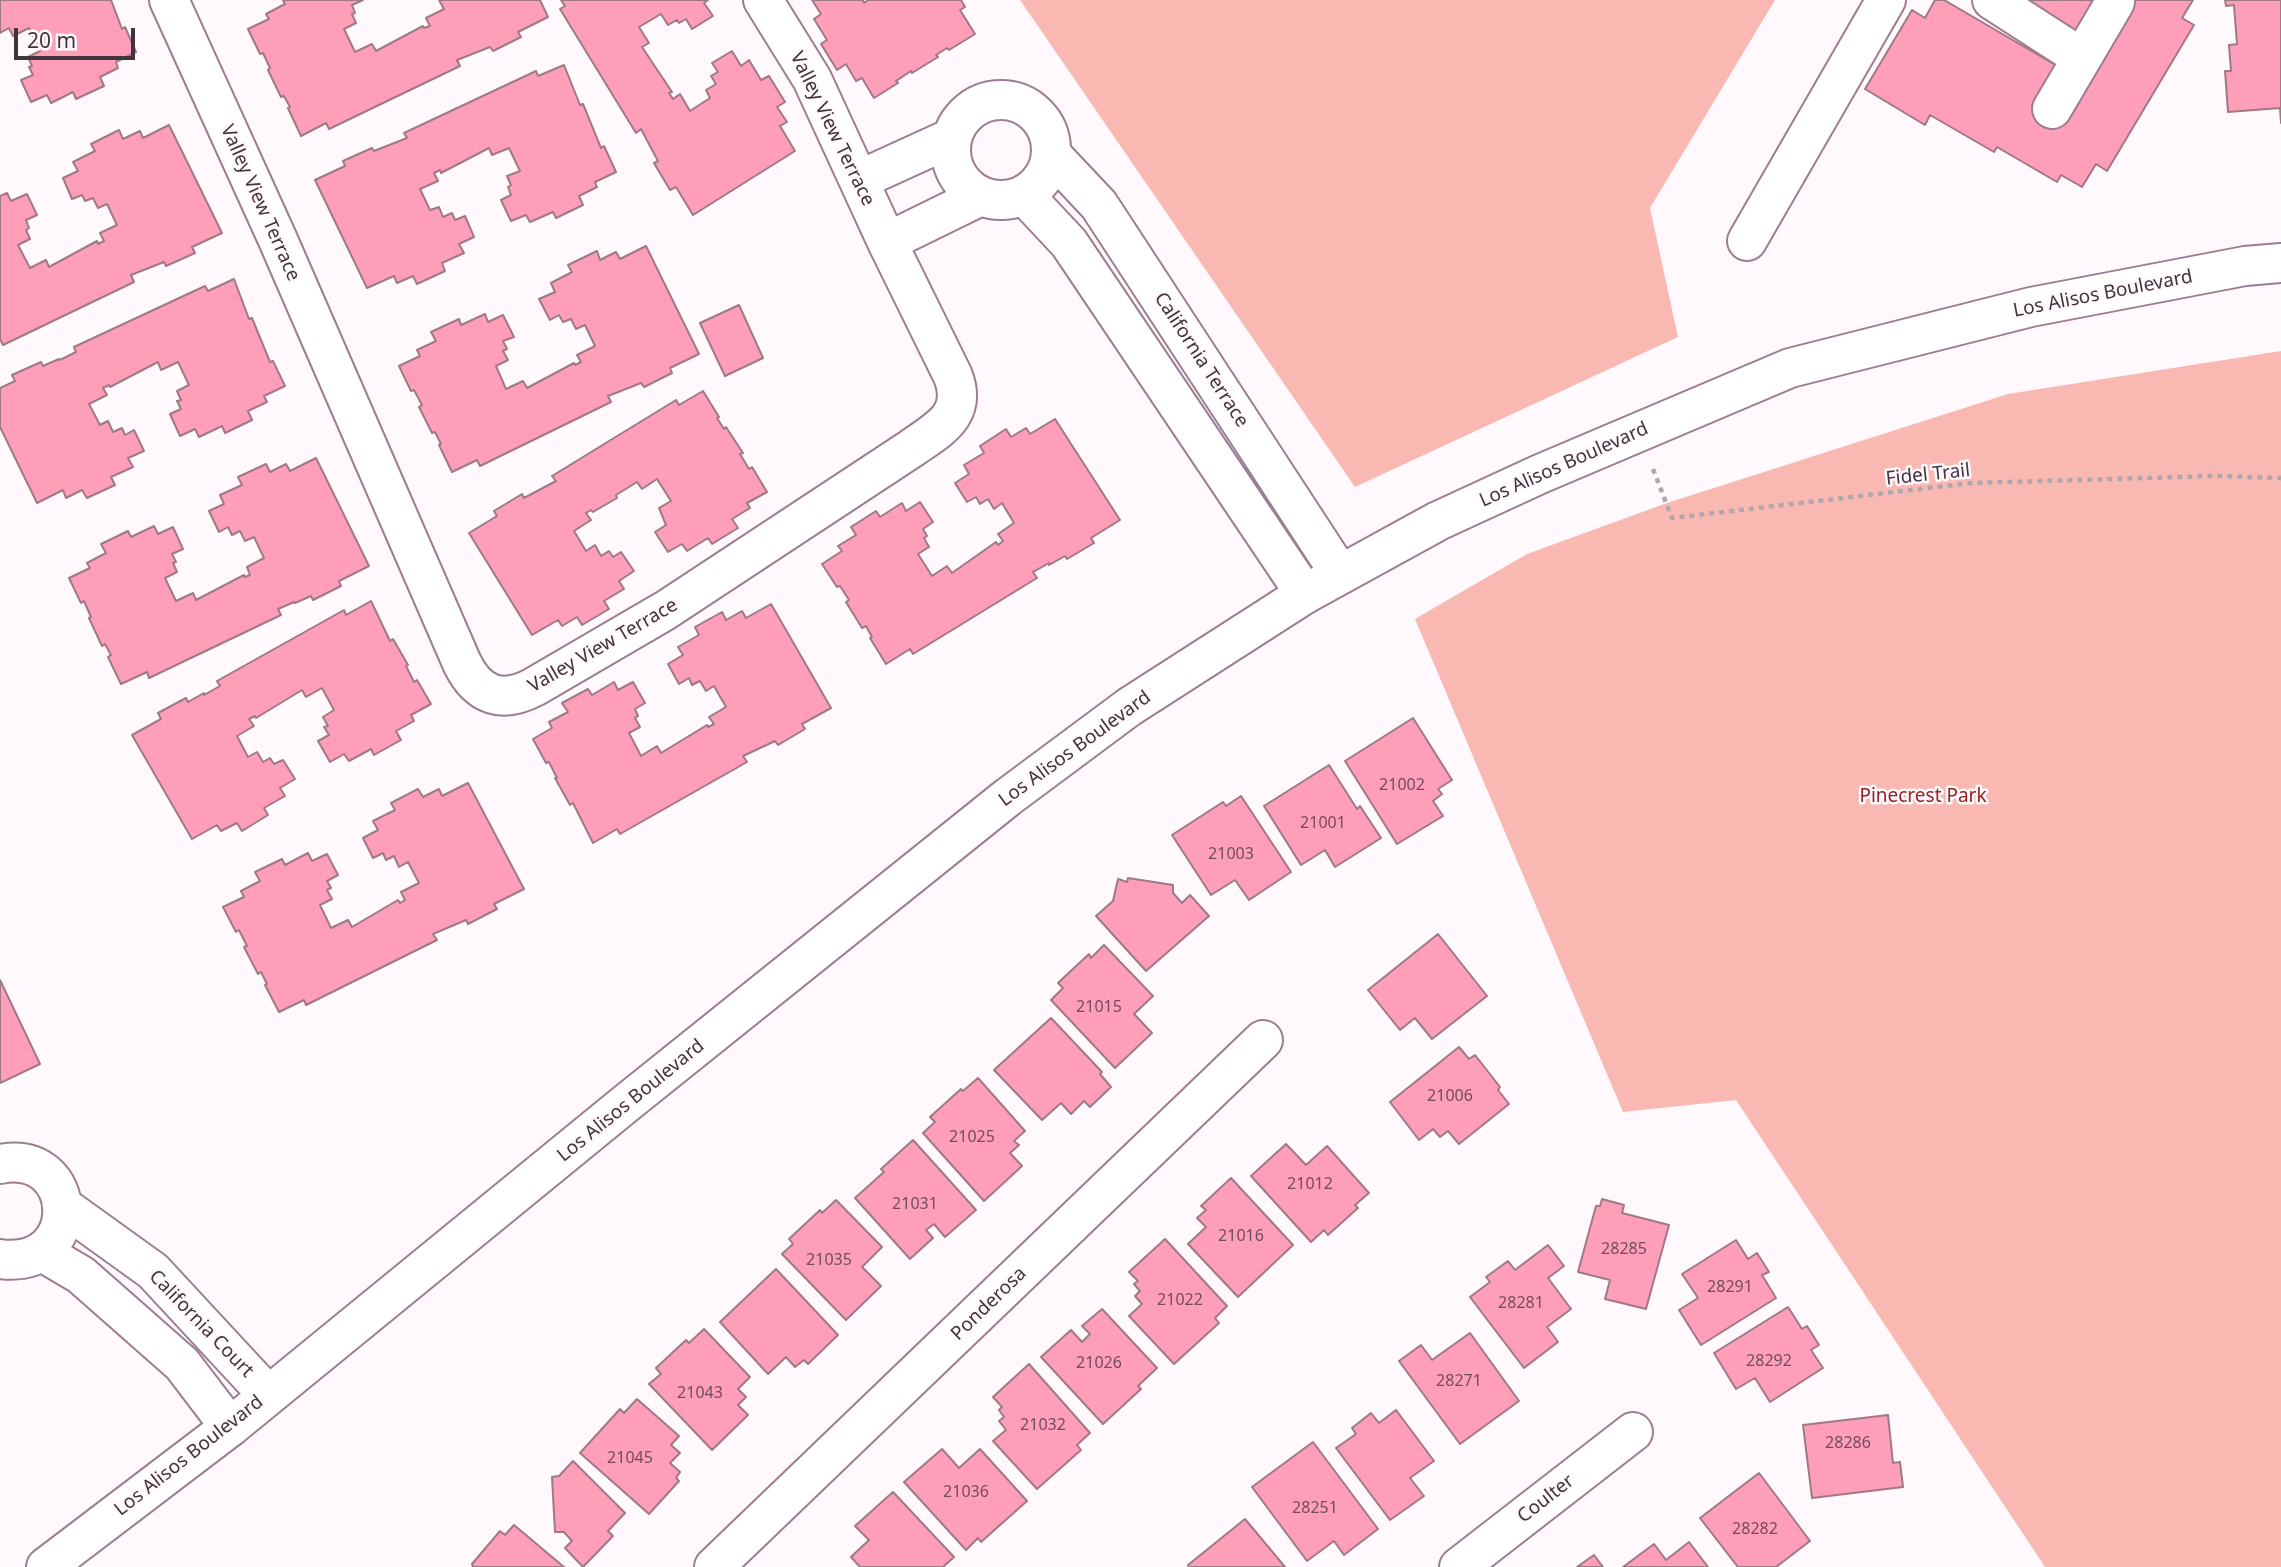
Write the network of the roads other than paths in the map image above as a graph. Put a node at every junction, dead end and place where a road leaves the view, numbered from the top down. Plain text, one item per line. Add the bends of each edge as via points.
1 (763, 0) edge
2 (1886, 0) edge
3 (1992, 0) edge
4 (2115, 2) dead end
5 (181, 4) edge
6 (2082, 58) junction
7 (2052, 109) dead end
8 (951, 138) junction
9 (1051, 155) junction
10 (859, 180) junction
11 (1024, 195) junction
12 (981, 196) junction
13 (1747, 241) dead end
14 (887, 242) junction
15 (2281, 263) edge
16 (1340, 574) junction
17 (1305, 594) junction
18 (1263, 1040) dead end
19 (0, 1164) edge
20 (64, 1207) junction
21 (43, 1252) junction
22 (0, 1259) edge
23 (268, 1395) junction
24 (230, 1427) junction
25 (1633, 1432) dead end
26 (46, 1567) edge
27 (715, 1567) edge
28 (1459, 1567) edge

1 - 10 street, Valley View Terrace via 811,79
2 - 13 street
3 - 6 street
4 - 6 street
5 - 14 street, Valley View Terrace via 462,663 474,682 492,694 522,694 629,633 946,424 957,401 957,388
6 - 7 street
8 - 9 street via 969,110 1001,99 1032,110 1044,122
8 - 10 street
8 - 12 street via 956,173 966,187
9 - 11 street via 1042,177
9 - 16 street, California Terrace via 1099,205
10 - 14 street, Valley View Terrace
11 - 12 street via 995,200
11 - 17 street via 1069,243
12 - 14 street
15 - 16 street, Los Alisos Boulevard via 2031,307 1790,368 1438,521
16 - 17 street, Los Alisos Boulevard
17 - 23 street, Los Alisos Boulevard via 1129,707 1008,797
18 - 27 street, Ponderosa
19 - 20 street, California Court via 11,1161 44,1171 56,1184
20 - 21 street via 58,1234
20 - 23 street, California Court via 153,1271
21 - 22 street via 15,1261
21 - 24 street via 82,1275 182,1364
23 - 24 street, Los Alisos Boulevard
24 - 26 street, Los Alisos Boulevard
25 - 28 street, Coulter

